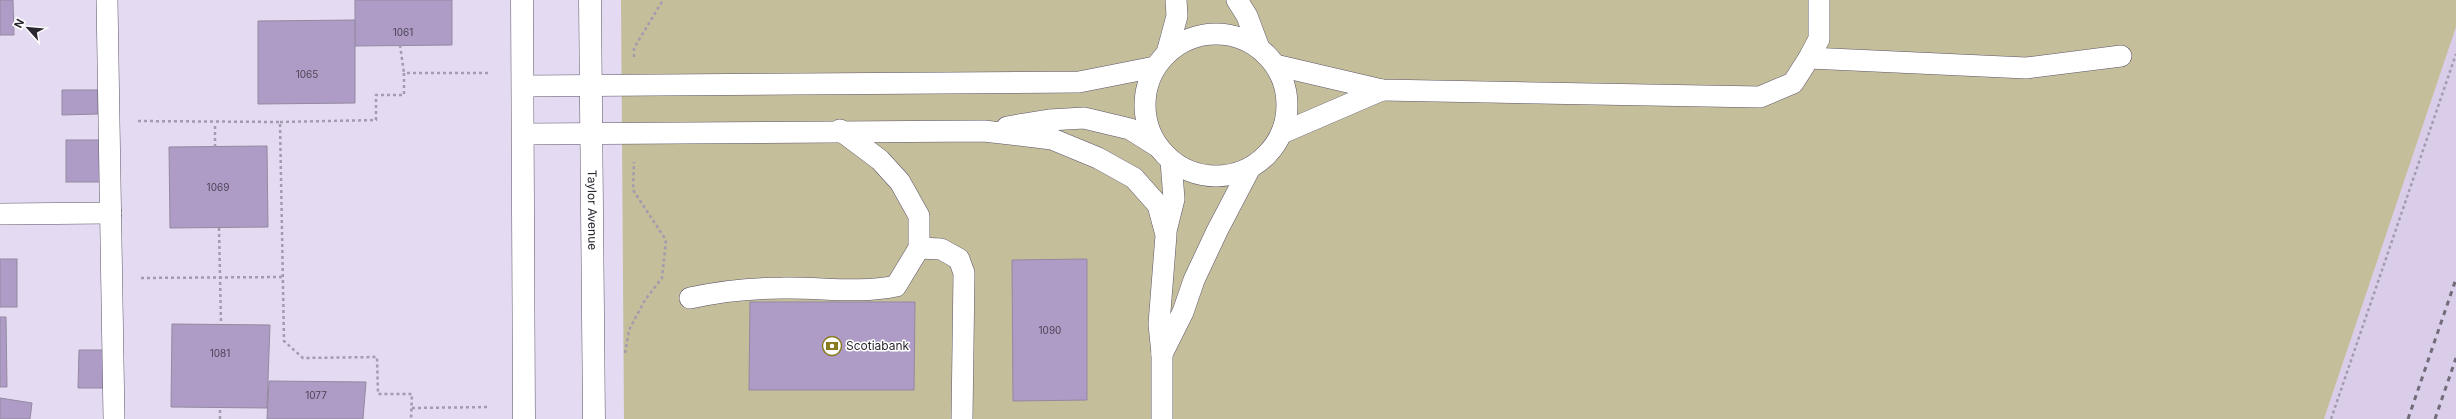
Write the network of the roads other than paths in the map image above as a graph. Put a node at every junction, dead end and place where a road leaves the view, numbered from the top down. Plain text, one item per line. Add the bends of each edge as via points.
1 (107, 0) edge
2 (522, 0) edge
3 (590, 0) edge
4 (1176, 0) edge
5 (1237, 0) edge
6 (1820, 0) edge
7 (1259, 48) junction
8 (2120, 56) dead end
9 (1808, 58) junction
10 (1161, 60) junction
11 (1275, 65) junction
12 (523, 86) junction
13 (591, 86) junction
14 (1382, 90) junction
15 (840, 130) junction
16 (984, 131) junction
17 (592, 133) junction
18 (1282, 133) junction
19 (523, 134) junction
20 (1157, 146) junction
21 (1171, 161) junction
22 (1250, 168) junction
23 (111, 213) junction
24 (0, 214) edge
25 (1166, 236) junction
26 (919, 248) junction
27 (690, 298) dead end
28 (1162, 354) junction
29 (114, 419) edge
30 (524, 419) edge
31 (594, 419) edge
32 (962, 419) edge
33 (1162, 419) edge

1 - 23 lane
2 - 12 main road
3 - 13 main road, Taylor Avenue
4 - 10 lane via 1177,16
5 - 7 lane via 1247,16
6 - 9 lane via 1819,39
7 - 10 lane via 1238,37 1214,33 1191,38
7 - 11 lane
8 - 9 lane via 2026,68
9 - 14 lane via 1793,82 1760,97
10 - 13 lane via 1079,82
10 - 20 lane via 1145,89 1144,112 1150,136
11 - 14 lane
11 - 18 lane via 1285,87 1288,110
12 - 13 lane
12 - 19 main road
13 - 17 main road, Taylor Avenue
14 - 18 lane
15 - 16 lane
15 - 17 lane
15 - 26 lane via 880,160 900,182 919,216
16 - 20 lane via 1050,120 1084,118 1130,129
16 - 25 lane via 1052,139 1098,158 1134,178 1158,205
17 - 19 lane
17 - 31 main road, Taylor Avenue
18 - 22 lane via 1269,153
19 - 30 main road
20 - 21 lane
21 - 22 lane via 1182,169 1205,177 1228,176
21 - 25 lane via 1174,199
22 - 28 lane via 1217,230 1194,280 1183,312
23 - 24 lane
23 - 29 lane
25 - 28 lane via 1159,324
26 - 27 lane via 896,286 873,291 784,288 730,290
26 - 32 lane via 941,249 959,259 964,273
28 - 33 lane

